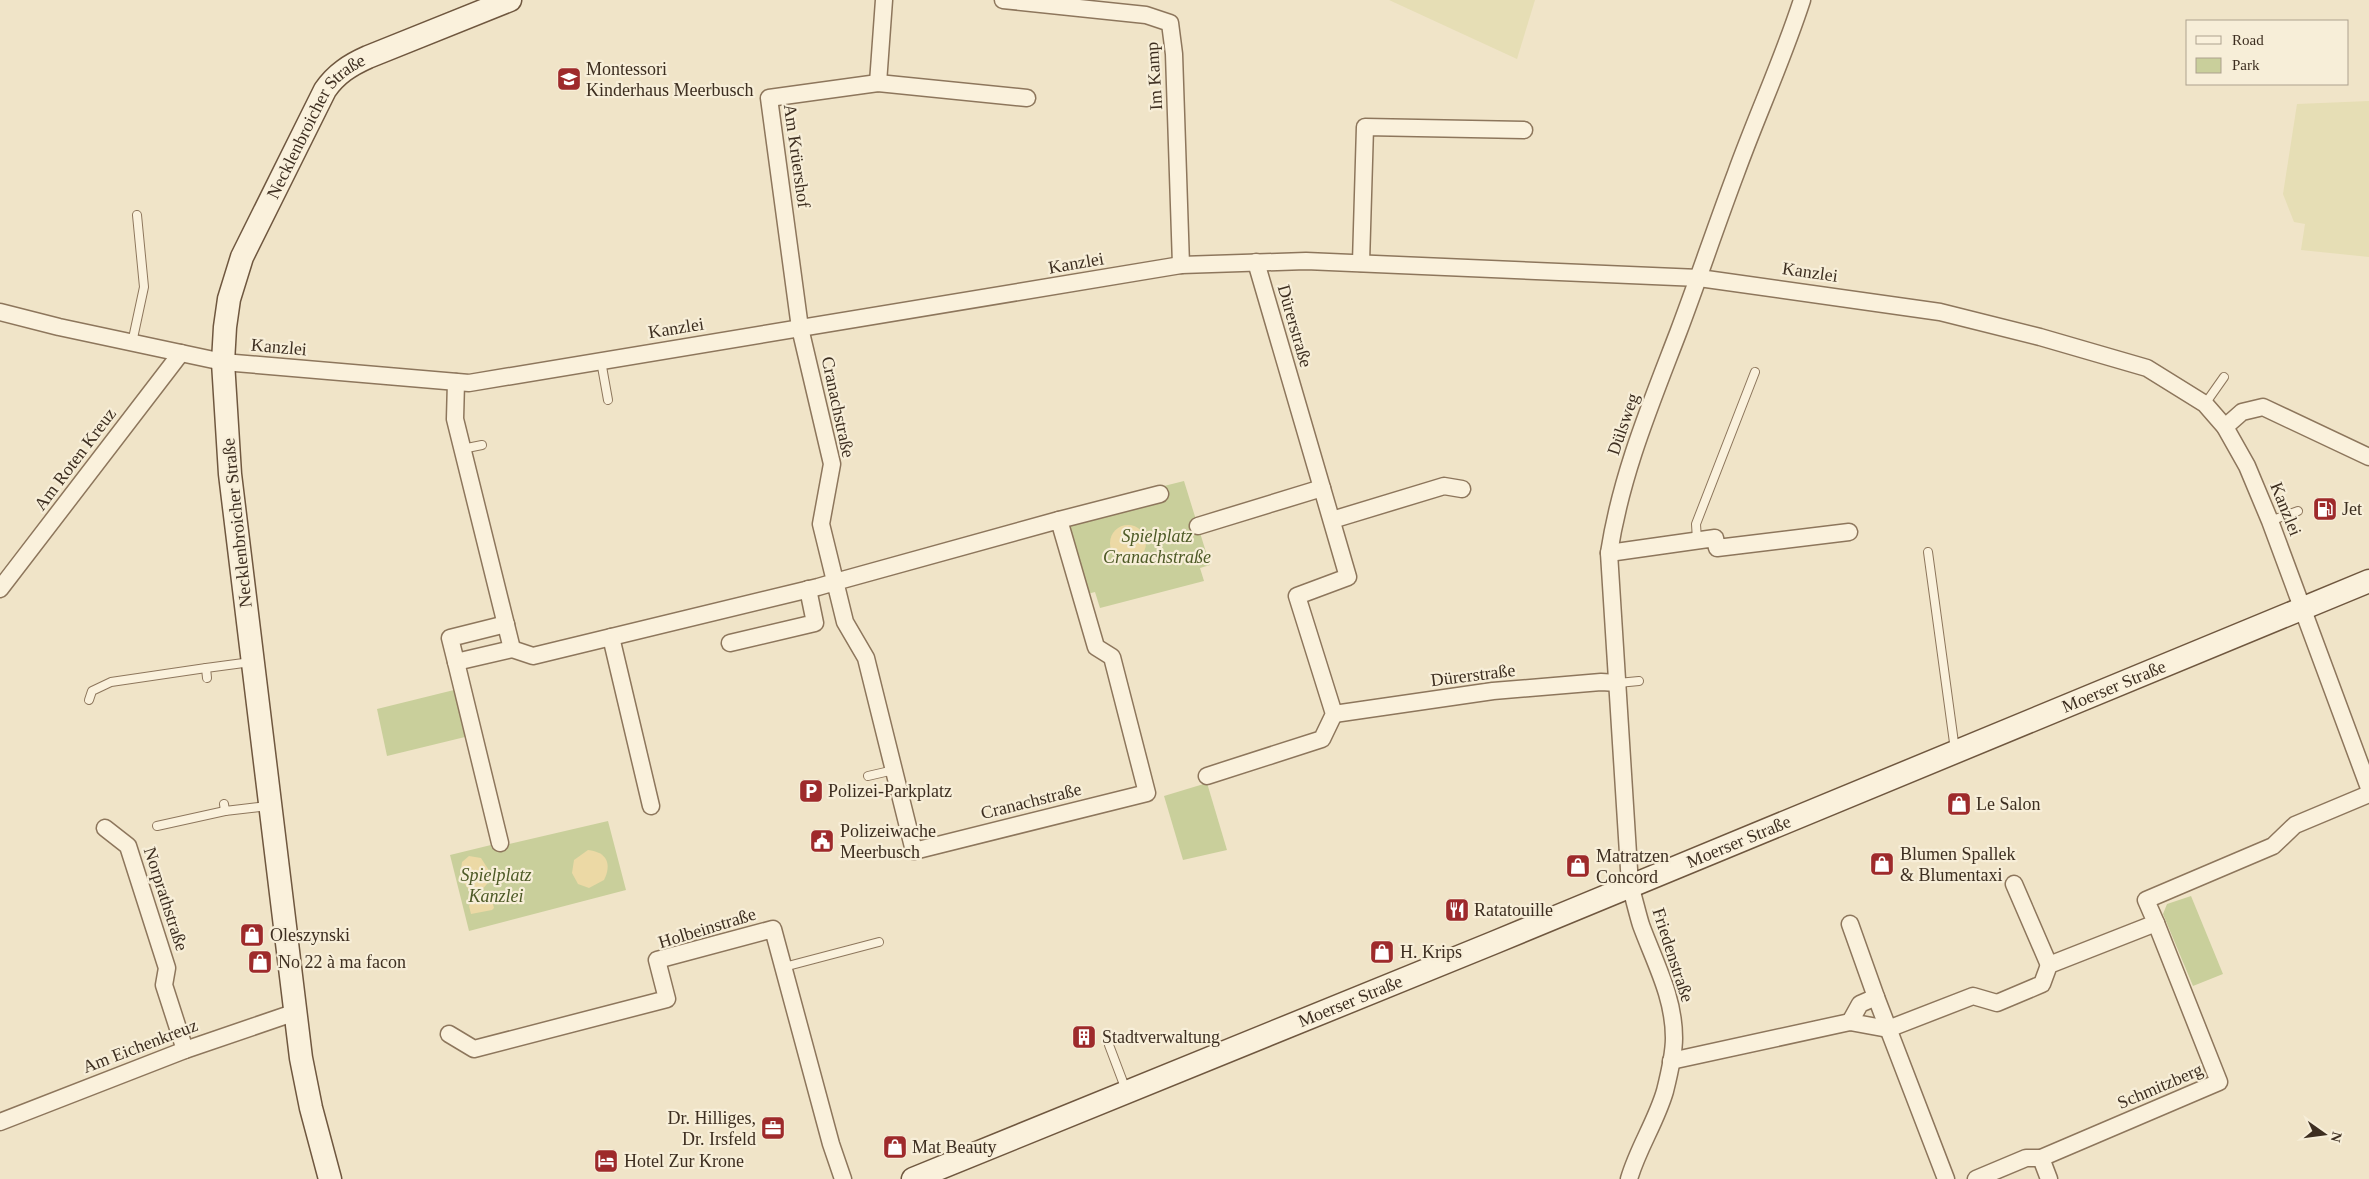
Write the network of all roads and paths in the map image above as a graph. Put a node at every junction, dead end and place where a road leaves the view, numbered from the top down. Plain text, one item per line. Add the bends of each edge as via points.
1 (510, 0) edge
2 (884, 0) edge
3 (1003, 0) edge
4 (1802, 0) edge
5 (878, 83) junction
6 (1027, 98) dead end
7 (1524, 130) dead end
8 (137, 215) dead end
9 (1256, 262) junction
10 (1361, 263) junction
11 (1181, 265) junction
12 (1699, 278) junction
13 (0, 312) edge
14 (800, 328) junction
15 (132, 343) junction
16 (181, 353) junction
17 (600, 361) junction
18 (223, 362) junction
19 (1755, 372) dead end
20 (2224, 377) dead end
21 (456, 382) junction
22 (608, 400) dead end
23 (2205, 404) junction
24 (2225, 427) junction
25 (482, 445) dead end
26 (462, 449) junction
27 (2369, 457) edge
28 (1322, 488) junction
29 (1462, 489) dead end
30 (1160, 494) dead end
31 (2298, 511) dead end
32 (1059, 520) junction
33 (1332, 520) junction
34 (2270, 522) junction
35 (1198, 526) dead end
36 (1849, 532) dead end
37 (1697, 540) junction
38 (1928, 552) dead end
39 (1609, 553) junction
40 (2369, 581) edge
41 (836, 582) junction
42 (0, 589) edge
43 (808, 589) junction
44 (2303, 608) junction
45 (506, 624) junction
46 (611, 637) junction
47 (730, 643) dead end
48 (512, 649) junction
49 (253, 662) junction
50 (456, 662) junction
51 (206, 668) junction
52 (208, 678) dead end
53 (1639, 682) dead end
54 (1618, 683) junction
55 (89, 700) dead end
56 (1334, 714) junction
57 (1955, 752) junction
58 (894, 770) junction
59 (868, 776) dead end
60 (1207, 776) dead end
61 (2369, 788) edge
62 (2369, 794) edge
63 (270, 805) junction
64 (652, 806) dead end
65 (157, 826) dead end
66 (105, 828) dead end
67 (500, 843) dead end
68 (2014, 884) dead end
69 (1630, 885) junction
70 (2156, 923) junction
71 (1850, 924) dead end
72 (879, 942) dead end
73 (2050, 965) junction
74 (784, 967) junction
75 (1876, 997) junction
76 (296, 1012) junction
77 (1850, 1022) junction
78 (1888, 1030) junction
79 (449, 1034) dead end
80 (1109, 1044) dead end
81 (185, 1050) junction
82 (1671, 1061) junction
83 (1127, 1092) junction
84 (0, 1122) edge
85 (2041, 1158) junction
86 (330, 1179) edge
87 (843, 1179) edge
88 (913, 1179) edge
89 (1629, 1179) edge
90 (1946, 1179) edge
91 (1976, 1179) edge
92 (2049, 1179) edge

1 - 18 main road, Necklenbroicher Straße via 352,64 332,80 242,258 230,299
2 - 5 street
3 - 11 street, Im Kamp via 1146,15 1170,23 1174,54
4 - 12 street, Dülsweg
5 - 6 street
5 - 14 street, Am Krüershof via 769,98
7 - 10 street via 1365,127
8 - 15 lane via 144,287
9 - 10 street, Kanzlei
9 - 11 street, Kanzlei
9 - 28 street, Dürerstraße
10 - 12 street, Kanzlei
11 - 14 street, Kanzlei
12 - 23 street, Kanzlei via 1940,312 2147,368
12 - 39 street, Dülsweg via 1634,447 1613,524
13 - 15 street, Kanzlei
14 - 17 street, Kanzlei
14 - 41 street, Cranachstraße via 832,464 821,524
15 - 16 street, Kanzlei
16 - 18 street, Kanzlei
16 - 42 street, Am Roten Kreuz
17 - 21 street, Kanzlei via 469,383
17 - 22 lane
18 - 21 street, Kanzlei
18 - 49 main road, Necklenbroicher Straße via 230,474
19 - 37 lane via 1696,524
20 - 23 lane
21 - 26 street via 455,419
23 - 24 street, Kanzlei
24 - 27 street via 2242,412 2263,407
24 - 34 street, Kanzlei via 2247,466
25 - 26 lane
26 - 45 street
28 - 33 street, Dürerstraße
28 - 35 street
29 - 33 street via 1444,486
30 - 32 street
31 - 34 lane
32 - 41 street
32 - 58 street, Cranachstraße via 1096,647 1112,657 1146,793 914,851
33 - 56 street, Dürerstraße via 1348,577 1297,596
34 - 44 street, Kanzlei
36 - 37 street via 1717,548 1715,538
37 - 39 street
38 - 57 lane
39 - 54 street, Dülsweg
40 - 44 main road, Moerser Straße
41 - 43 street
41 - 58 street, Cranachstraße via 845,622 866,658
43 - 46 street
43 - 47 street via 815,622
44 - 57 main road, Moerser Straße
44 - 61 street, Kanzlei
45 - 48 street
45 - 50 street via 450,638
46 - 48 street via 533,656
46 - 64 street
48 - 50 street
49 - 51 lane
49 - 63 main road, Necklenbroicher Straße
50 - 67 street
51 - 52 lane
51 - 55 lane via 111,682 92,691
53 - 54 lane
54 - 56 street, Dürerstraße via 1493,691
54 - 69 street, Dülsweg
56 - 60 street via 1322,739
57 - 69 main road, Moerser Straße
58 - 59 lane
62 - 70 street via 2295,825 2274,846 2146,900
63 - 65 lane via 225,808
63 - 76 main road, Necklenbroicher Straße
66 - 81 street, Norprathstraße via 128,846 167,968 164,985
68 - 73 street
69 - 82 street, Friedenstraße via 1672,1010 1674,1040
69 - 83 main road, Moerser Straße
70 - 73 street
70 - 85 street, Schmitzberg via 2219,1082
71 - 75 street
72 - 74 lane
73 - 78 street via 2042,984 1997,1003 1973,996
74 - 79 street, Holbeinstraße via 773,929 656,960 667,999 474,1049
74 - 87 street, Holbeinstraße
75 - 77 street via 1860,1004
75 - 78 street
76 - 81 street, Am Eichenkreuz
76 - 86 main road, Necklenbroicher Straße via 311,1108
77 - 78 street
77 - 82 street
78 - 90 street
80 - 83 lane
81 - 84 street, Am Eichenkreuz
82 - 89 street, Friedenstraße via 1656,1117 1635,1158
83 - 88 main road, Moerser Straße
85 - 91 street, Schmitzberg via 2026,1158
85 - 92 street

